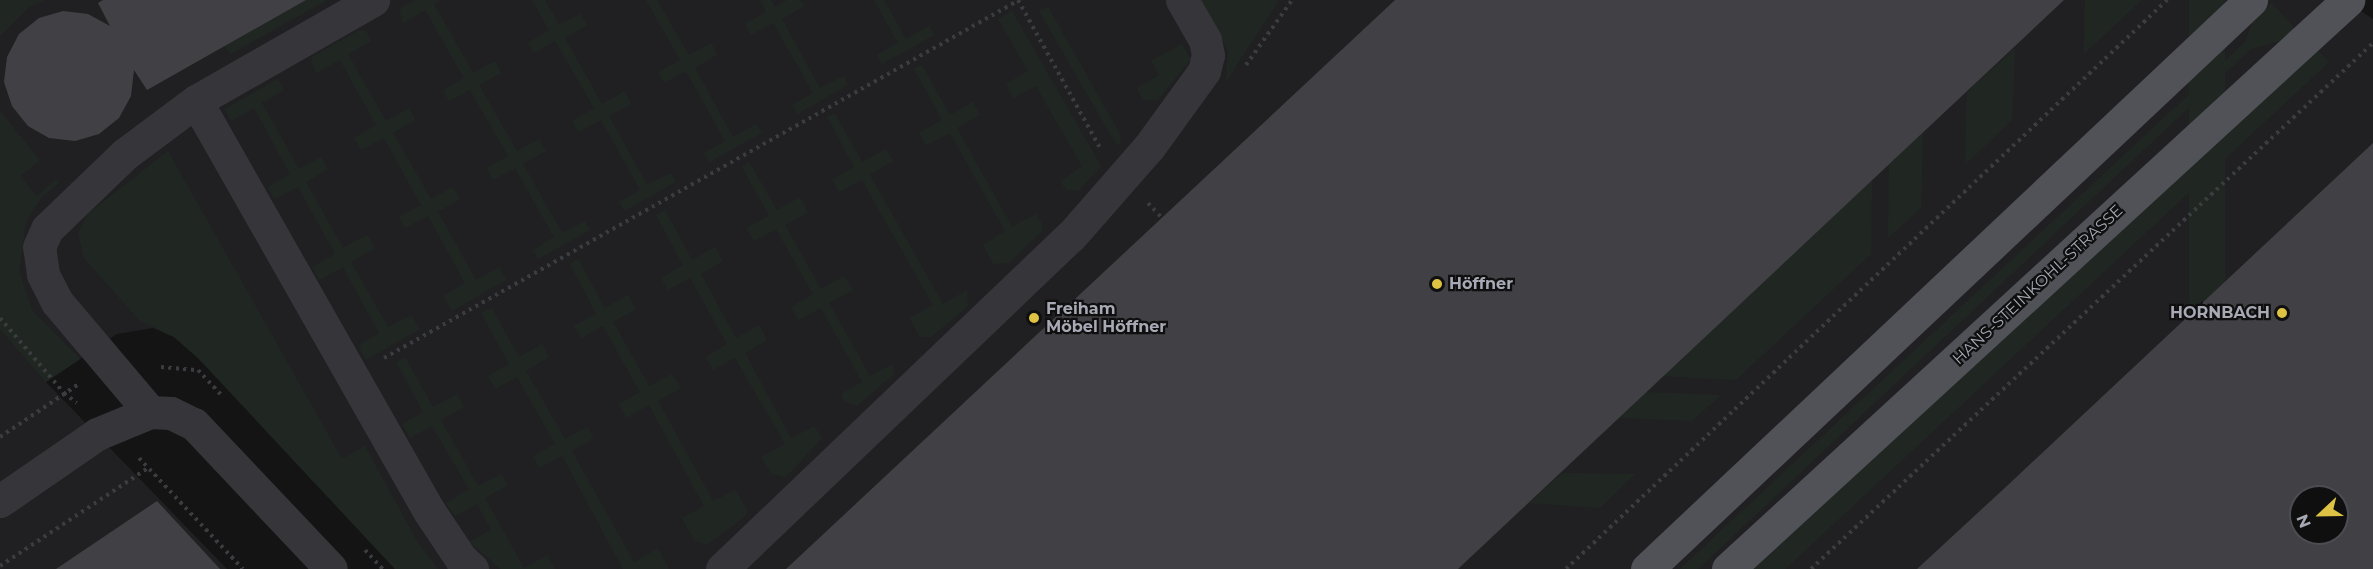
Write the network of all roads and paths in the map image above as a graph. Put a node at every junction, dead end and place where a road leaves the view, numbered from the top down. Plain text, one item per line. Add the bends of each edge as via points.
1 (373, 0) edge
2 (1018, 0) edge
3 (1182, 0) edge
4 (2167, 0) edge
5 (2251, 0) edge
6 (2348, 0) edge
7 (2373, 44) edge
8 (196, 101) junction
9 (1123, 177) junction
10 (1162, 218) dead end
11 (0, 318) edge
12 (352, 376) junction
13 (150, 412) junction
14 (0, 437) edge
15 (0, 501) edge
16 (0, 566) edge
17 (243, 569) edge
18 (331, 569) edge
19 (472, 569) edge
20 (722, 569) edge
21 (1566, 569) edge
22 (1647, 569) edge
23 (1728, 569) edge
24 (1811, 569) edge

1 - 8 street
2 - 9 path via 1102,152
2 - 12 path
3 - 9 street via 1205,40 1208,56 1204,71
4 - 21 path
5 - 22 main road
6 - 23 main road, HANS-STEINKOHL-STRASSE
7 - 24 path
8 - 12 street
8 - 13 street via 125,154 47,229 39,247 43,274 57,302
9 - 10 path
9 - 20 street via 1064,243
11 - 14 path via 64,393
12 - 19 street via 429,511
13 - 15 street via 97,434
13 - 18 street via 171,413 194,424
16 - 17 path via 148,468

